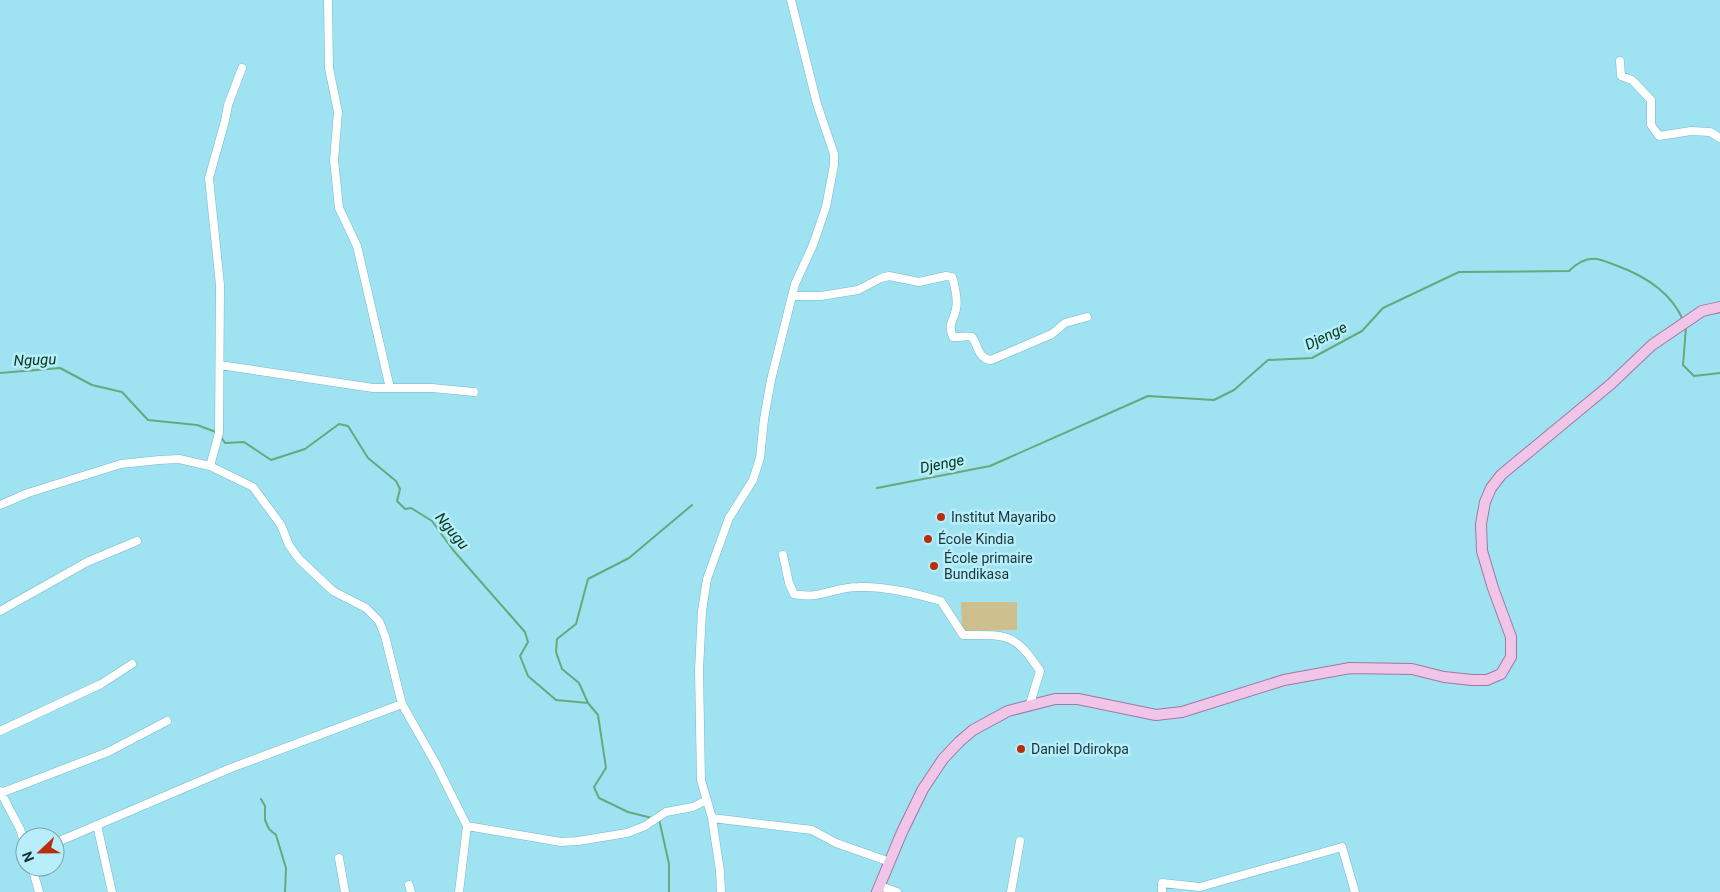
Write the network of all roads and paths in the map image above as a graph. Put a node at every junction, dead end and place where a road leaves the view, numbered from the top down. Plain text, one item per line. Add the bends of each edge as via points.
1 (328, 0) edge
2 (791, 0) edge
3 (1620, 62) dead end
4 (242, 68) dead end
5 (1720, 138) edge
6 (792, 296) junction
7 (1720, 307) edge
8 (1087, 316) dead end
9 (220, 365) junction
10 (390, 388) junction
11 (474, 392) dead end
12 (210, 466) junction
13 (0, 505) edge
14 (137, 540) dead end
15 (783, 555) dead end
16 (0, 611) edge
17 (132, 664) dead end
18 (402, 704) junction
19 (1030, 704) junction
20 (167, 720) dead end
21 (0, 731) edge
22 (0, 792) edge
23 (707, 800) junction
24 (712, 818) junction
25 (97, 825) junction
26 (467, 826) junction
27 (19, 827) edge
28 (65, 839) edge
29 (1020, 841) dead end
30 (339, 858) dead end
31 (890, 862) junction
32 (35, 877) edge
33 (879, 889) edge
34 (39, 892) edge
35 (112, 892) edge
36 (345, 892) edge
37 (459, 892) edge
38 (721, 892) edge
39 (897, 892) edge
40 (1011, 892) edge
41 (1162, 892) edge
42 (1355, 892) edge

1 - 10 street via 329,68 338,112 334,160 339,208 357,246
2 - 6 street via 816,104 834,154 826,207
3 - 5 street via 1621,76 1632,80 1651,100 1651,125 1659,136 1691,131 1710,132
4 - 9 street via 228,105 209,178 220,285
6 - 8 street via 822,296 858,290 889,276 919,282 952,277 956,309 950,322 953,337 972,337 982,356 991,360 1052,334 1065,323
6 - 23 street via 771,380 760,458 753,480 729,518 707,579 700,629 699,670 701,780
7 - 19 main road via 1684,322 1652,345 1611,384 1501,475 1491,488 1481,524 1482,551 1511,637 1511,657 1501,674 1488,680 1472,680 1412,669 1350,668 1284,680 1182,712 1156,715 1078,699
9 - 10 street
9 - 12 street via 219,433
10 - 11 street
12 - 13 street via 179,460 121,464
12 - 18 street via 254,487 281,525 299,559 333,591 366,608 379,621
14 - 16 street via 87,562
15 - 19 street via 794,594 807,597 857,586 905,591 941,600 963,634 1000,635 1013,639 1040,671
17 - 21 street via 101,684
18 - 25 street via 231,768
18 - 26 street
19 - 31 main road via 1008,711 958,742 924,789
20 - 22 street via 108,752
22 - 27 street
23 - 24 street
23 - 26 street via 666,812 627,833 597,839 561,842
24 - 31 street via 812,830 836,843
24 - 38 street
25 - 28 street
25 - 35 street
26 - 37 street
29 - 40 street
30 - 36 street
31 - 33 main road
32 - 34 street
33 - 39 street
41 - 42 street via 1162,882 1200,887 1342,847

